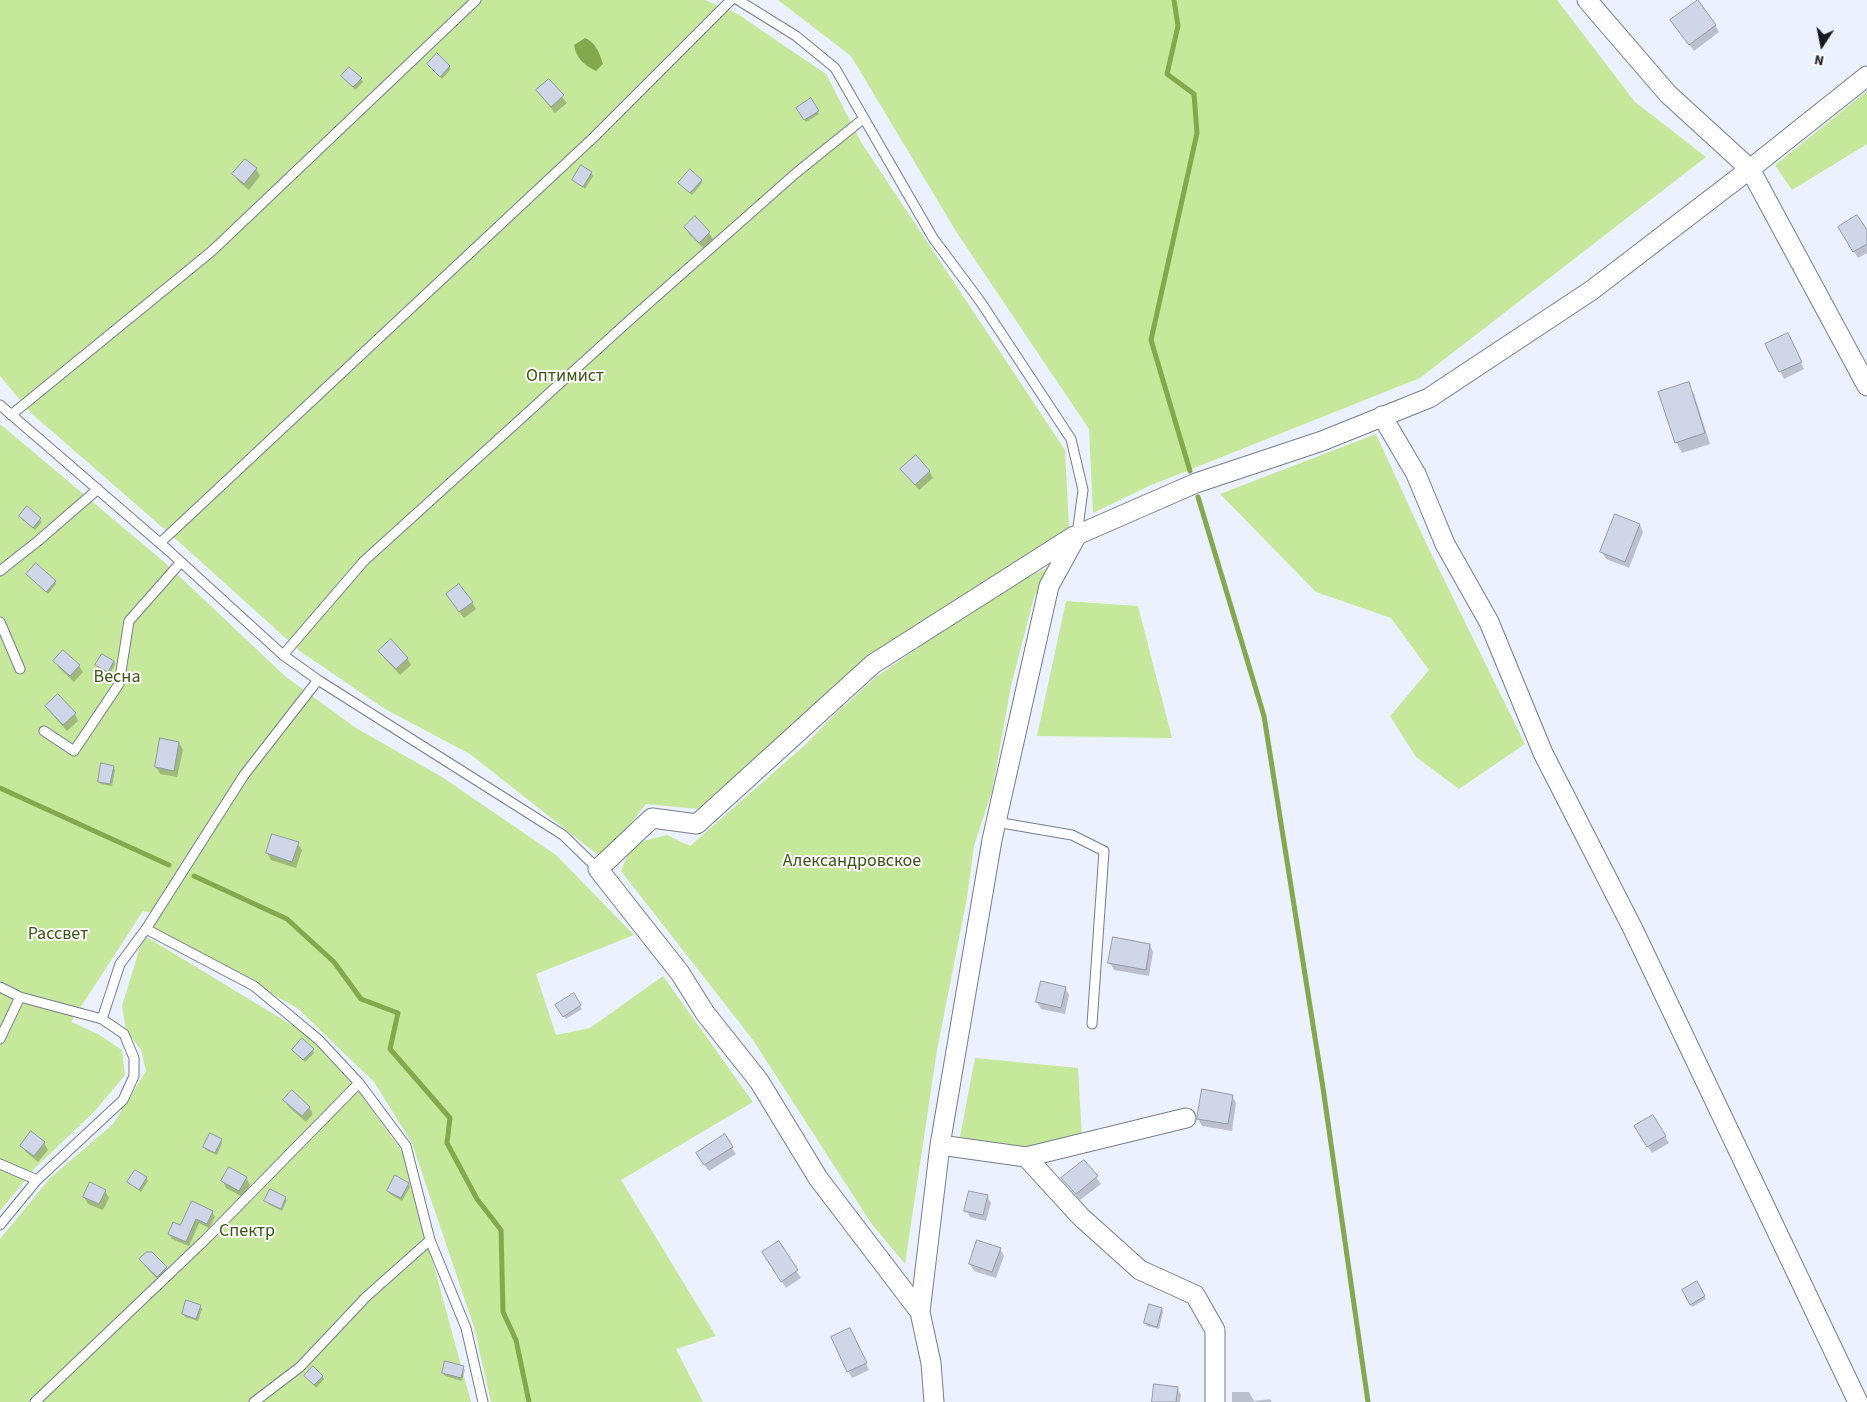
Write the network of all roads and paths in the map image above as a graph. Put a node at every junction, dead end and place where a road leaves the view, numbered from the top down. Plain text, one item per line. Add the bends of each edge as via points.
1 (476, 0) edge
2 (731, 0) edge
3 (738, 0) edge
4 (1587, 0) edge
5 (1867, 76) edge
6 (864, 119) junction
7 (1750, 169) junction
8 (1867, 386) edge
9 (0, 405) edge
10 (11, 415) junction
11 (1382, 416) junction
12 (98, 490) junction
13 (1076, 535) junction
14 (160, 543) junction
15 (181, 562) junction
16 (0, 571) edge
17 (0, 622) edge
18 (283, 655) junction
19 (20, 668) dead end
20 (318, 680) junction
21 (44, 731) dead end
22 (996, 822) junction
23 (598, 869) junction
24 (146, 929) junction
25 (0, 987) edge
26 (20, 997) junction
27 (102, 1019) junction
28 (1092, 1024) dead end
29 (0, 1038) edge
30 (358, 1083) junction
31 (1186, 1118) dead end
32 (940, 1145) junction
33 (1026, 1157) junction
34 (0, 1164) edge
35 (37, 1180) junction
36 (0, 1225) edge
37 (430, 1240) junction
38 (920, 1312) junction
39 (35, 1402) edge
40 (254, 1402) edge
41 (483, 1402) edge
42 (934, 1402) edge
43 (1215, 1402) edge
44 (1858, 1402) edge

1 - 10 lane via 212,251
2 - 14 lane via 594,136
3 - 6 lane via 796,36 836,68
4 - 7 street via 1668,94
5 - 7 street
6 - 13 lane via 933,238 980,301 1071,439 1083,490
6 - 18 lane via 796,173 364,560
7 - 8 street
7 - 11 street via 1592,290 1429,398
9 - 10 lane
10 - 12 lane
11 - 13 street via 1322,441 1196,483
11 - 44 street via 1416,474 1445,544 1489,622 1543,752 1637,938
12 - 14 lane
12 - 16 lane
13 - 22 street via 1049,586
13 - 23 street via 873,664 697,824 652,818
14 - 15 lane
15 - 18 lane
15 - 21 lane via 129,621 119,684 74,751
17 - 19 lane
18 - 20 lane
20 - 23 lane via 564,835
20 - 24 lane via 244,775
22 - 28 lane via 1072,835 1104,852
22 - 32 street
23 - 38 street via 759,1081 818,1178
24 - 27 lane via 120,964
24 - 30 lane via 254,986 318,1040
25 - 26 lane
26 - 27 lane
26 - 29 lane
27 - 35 lane via 124,1034 134,1058 134,1076 123,1100
30 - 37 lane via 406,1146
30 - 39 lane via 206,1239
31 - 33 street
32 - 33 street
32 - 38 street
33 - 43 street via 1081,1217 1140,1270 1195,1295 1215,1330
34 - 35 lane
35 - 36 lane
37 - 40 lane via 366,1296 300,1367
37 - 41 lane via 466,1328
38 - 42 street via 931,1364

